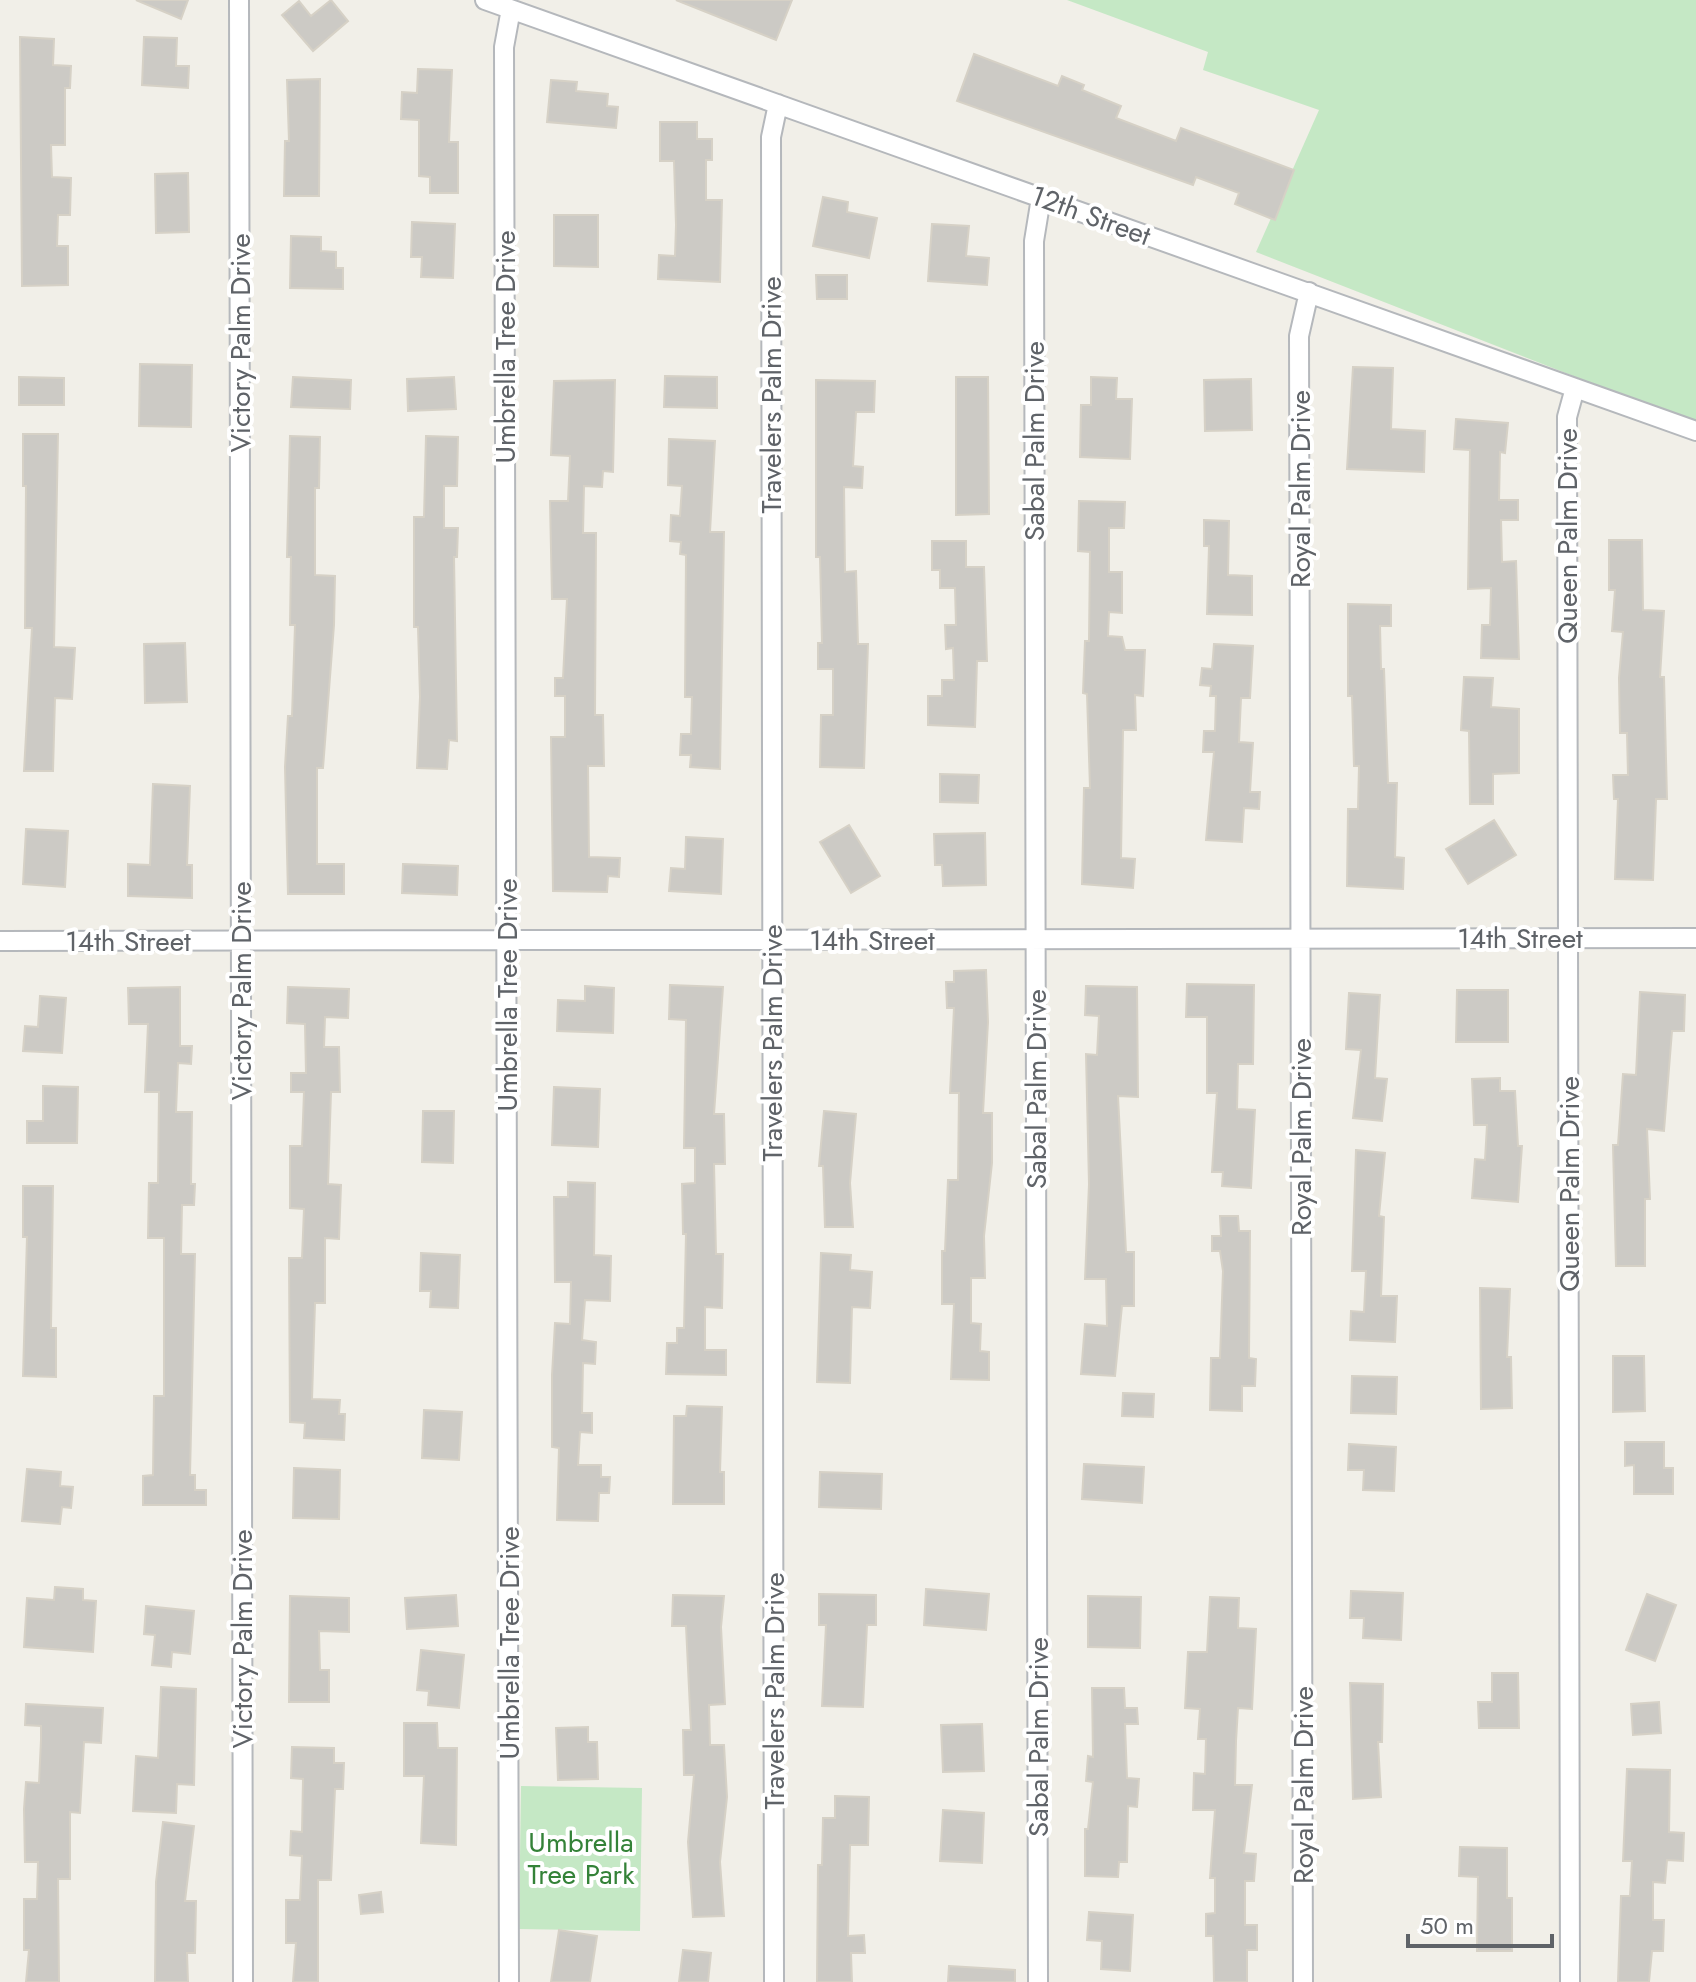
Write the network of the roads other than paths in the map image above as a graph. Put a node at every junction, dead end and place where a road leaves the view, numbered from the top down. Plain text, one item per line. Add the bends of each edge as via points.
1 (239, 0) edge
2 (485, 0) edge
3 (511, 9) junction
4 (778, 104) junction
5 (1041, 198) junction
6 (1309, 292) junction
7 (1575, 388) junction
8 (1696, 431) edge
9 (1569, 938) junction
10 (1696, 938) edge
11 (1036, 939) junction
12 (1301, 939) junction
13 (507, 940) junction
14 (772, 940) junction
15 (0, 941) edge
16 (241, 941) junction
17 (243, 1982) edge
18 (509, 1982) edge
19 (774, 1982) edge
20 (1038, 1982) edge
21 (1303, 1982) edge
22 (1570, 1982) edge

1 - 16 street, Victory Palm Drive
2 - 3 street, 12th Street
3 - 4 street, 12th Street
3 - 13 street, Umbrella Tree Drive via 504,47
4 - 5 street, 12th Street
4 - 14 street, Travelers Palm Drive via 771,137
5 - 6 street, 12th Street
5 - 11 street, Sabal Palm Drive via 1034,241
6 - 7 street, 12th Street
6 - 12 street, Royal Palm Drive via 1299,336
7 - 8 street, 12th Street
7 - 9 street, Queen Palm Drive via 1567,417
9 - 10 street, 14th Street
9 - 12 street, 14th Street
9 - 22 street, Queen Palm Drive
11 - 12 street, 14th Street
11 - 14 street, 14th Street
11 - 20 street, Sabal Palm Drive
12 - 21 street, Royal Palm Drive
13 - 14 street, 14th Street
13 - 16 street, 14th Street
13 - 18 street, Umbrella Tree Drive
14 - 19 street, Travelers Palm Drive
15 - 16 street, 14th Street
16 - 17 street, Victory Palm Drive

